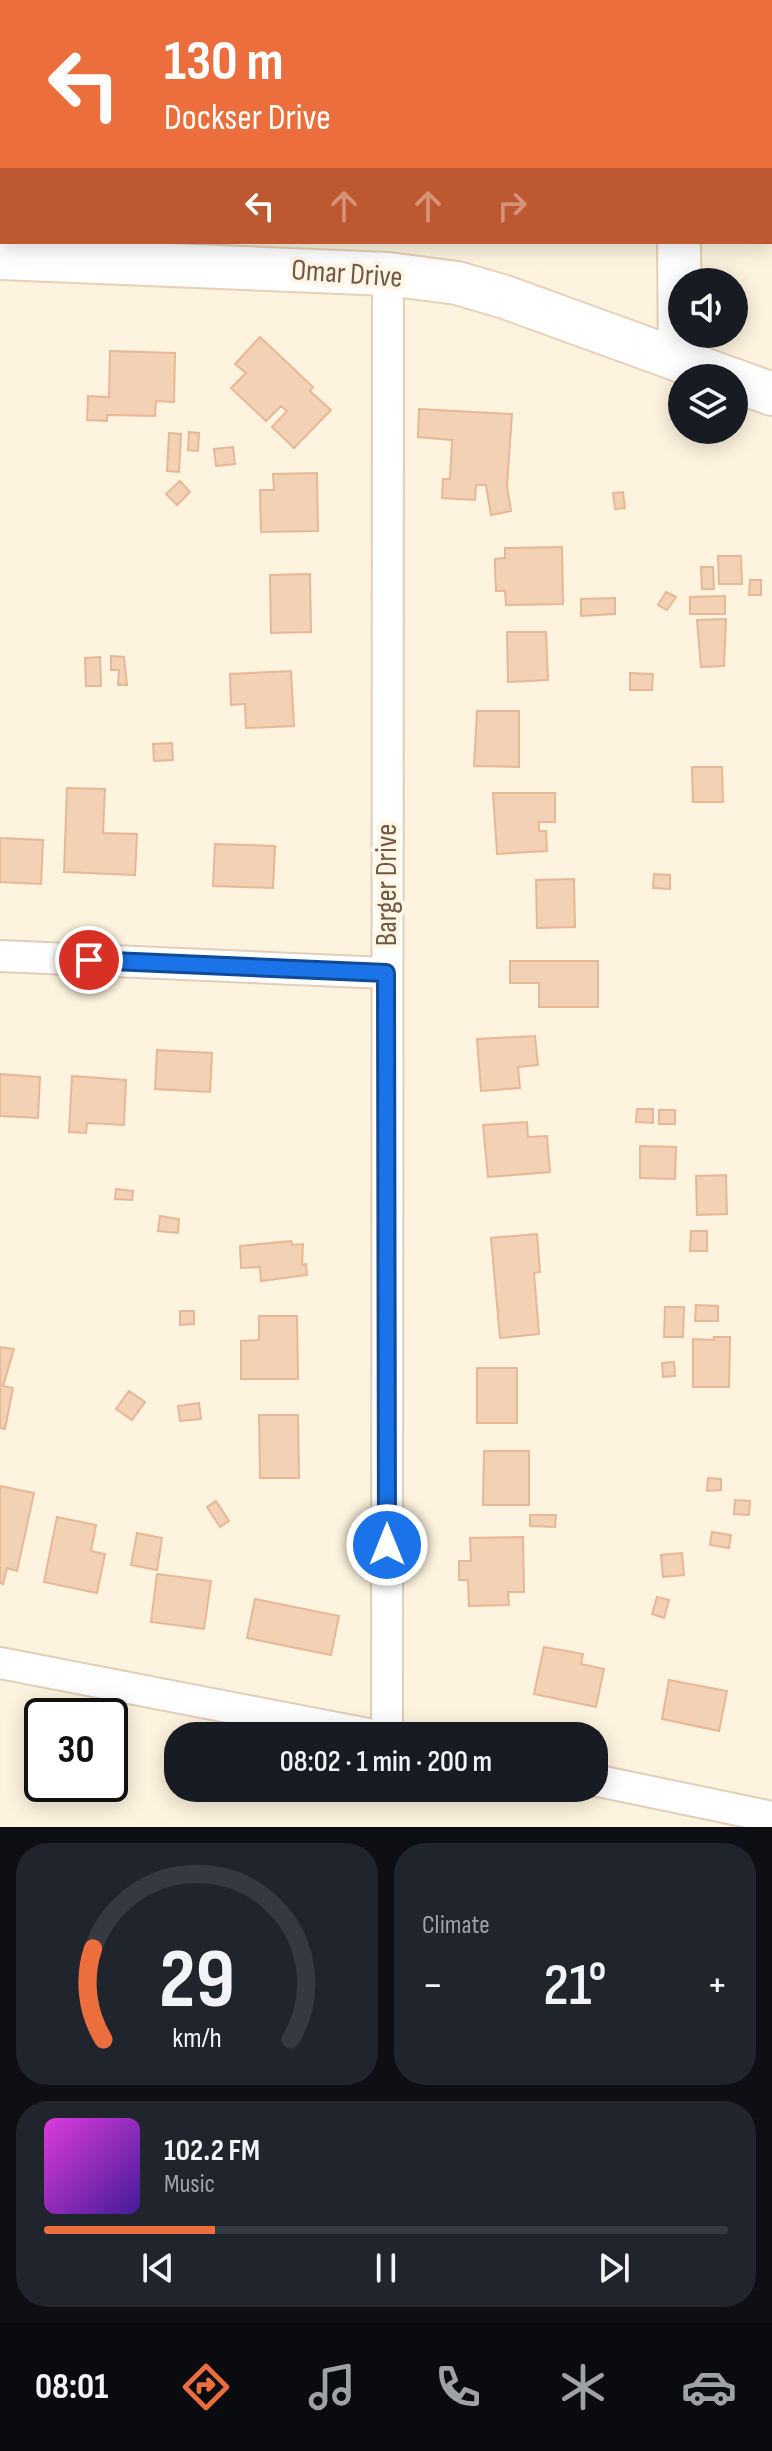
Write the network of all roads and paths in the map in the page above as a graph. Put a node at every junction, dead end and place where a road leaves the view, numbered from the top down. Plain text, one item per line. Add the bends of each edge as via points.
1 (679, 244) edge
2 (0, 258) edge
3 (388, 274) junction
4 (680, 360) junction
5 (691, 364) edge
6 (748, 385) edge
7 (772, 394) edge
8 (0, 956) edge
9 (386, 973) junction
10 (0, 1663) edge
11 (306, 1722) edge
12 (387, 1722) edge
13 (608, 1783) edge
14 (772, 1817) edge

1 - 4 street
2 - 3 street, Omar Drive
3 - 4 street, Omar Drive via 481,290
3 - 9 street, Barger Drive
4 - 5 street, Omar Drive
6 - 7 street
8 - 9 street
9 - 12 street, Barger Drive
10 - 11 street
13 - 14 street

